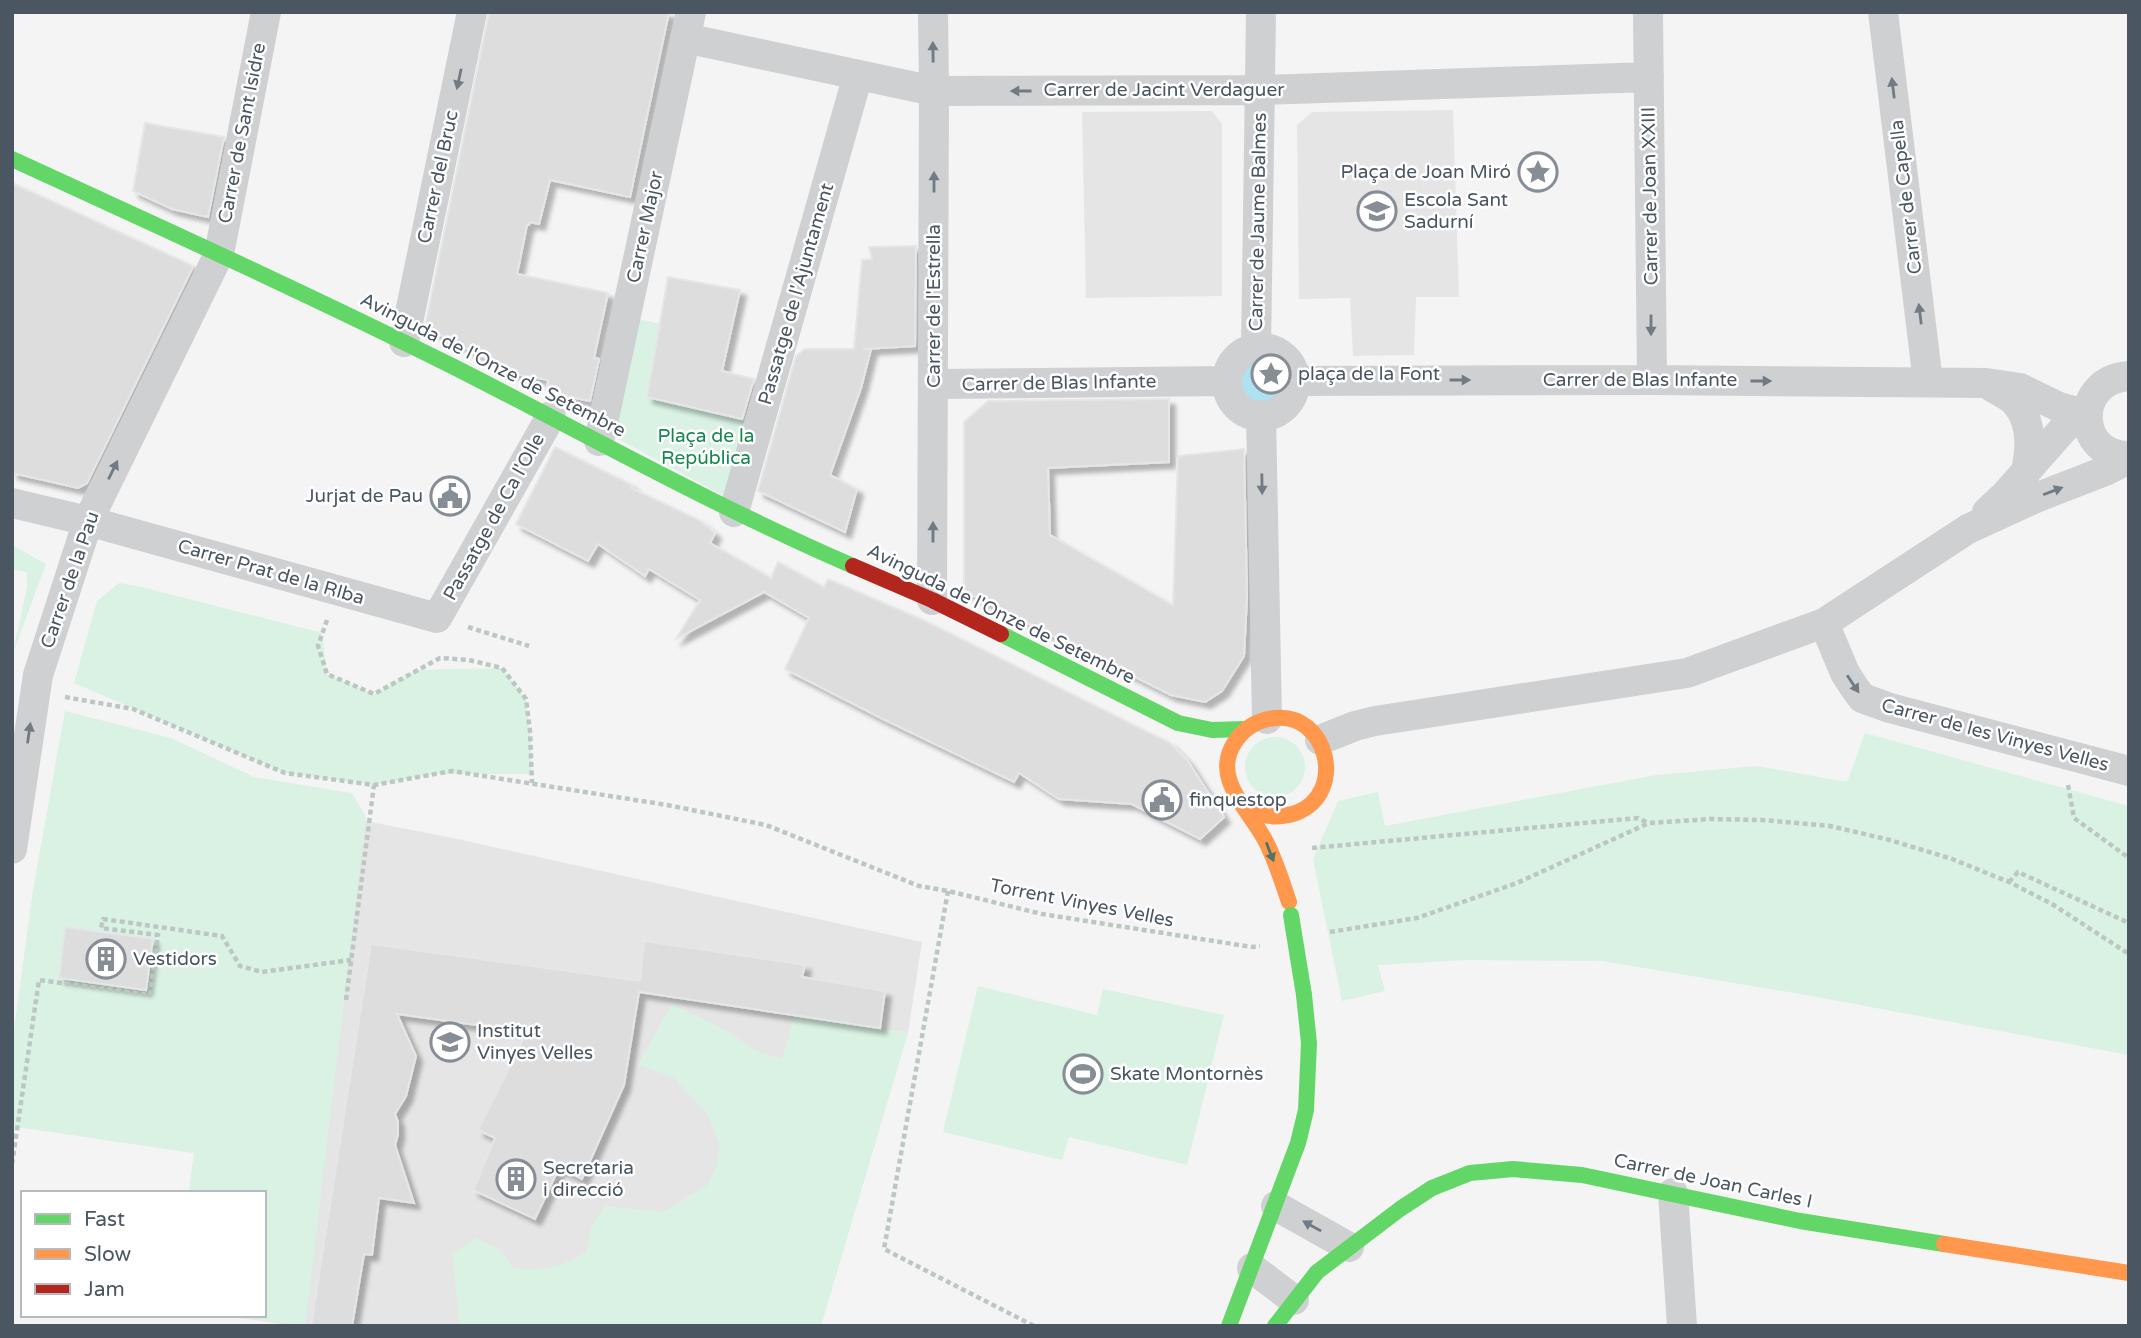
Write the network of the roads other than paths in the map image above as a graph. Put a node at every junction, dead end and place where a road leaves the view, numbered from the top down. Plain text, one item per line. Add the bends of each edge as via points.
1 (266, 12) edge
2 (472, 12) edge
3 (933, 12) edge
4 (1261, 12) edge
5 (1648, 12) edge
6 (1883, 12) edge
7 (688, 25) edge
8 (858, 75) junction
9 (1648, 77) junction
10 (1261, 90) junction
11 (934, 91) junction
12 (12, 159) edge
13 (219, 254) junction
14 (404, 342) junction
15 (1256, 349) junction
16 (2125, 372) edge
17 (1652, 380) junction
18 (1227, 381) junction
19 (1294, 381) junction
20 (1928, 382) junction
21 (1986, 383) junction
22 (933, 384) junction
23 (1261, 415) junction
24 (551, 416) junction
25 (2087, 417) junction
26 (599, 441) junction
27 (2129, 458) edge
28 (2025, 474) junction
29 (12, 503) edge
30 (734, 512) junction
31 (88, 521) junction
32 (1968, 529) junction
33 (932, 600) junction
34 (437, 618) joint
35 (1824, 623) junction
36 (1178, 723) junction
37 (1256, 724) junction
38 (1320, 740) junction
39 (2129, 772) edge
40 (1228, 779) junction
41 (1245, 806) junction
42 (1309, 806) junction
43 (1301, 826) dead end
44 (12, 849) edge
45 (1290, 857) dead end
46 (1290, 908) junction
47 (1672, 1193) junction
48 (1276, 1206) junction
49 (1349, 1247) junction
50 (1252, 1268) junction
51 (2129, 1273) edge
52 (1294, 1300) junction
53 (1229, 1326) edge
54 (1275, 1326) edge
55 (1682, 1326) edge

1 - 13 street, Carrer de Sant Isidre
2 -> 14 street, Carrer del Bruc
11 -> 3 street, Carrer de l'Estrella
4 - 10 street, Carrer de Jaume Balmes
5 - 9 street, Carrer de Joan XXIII
20 -> 6 street, Carrer de Capella
7 - 8 street, Carrer de Jacint Verdaguer
7 - 26 street, Carrer Major
8 - 11 street, Carrer de Jacint Verdaguer
8 - 30 street, Passatge de l'Ajuntament
9 - 10 street, Carrer de Jacint Verdaguer
9 -> 17 street, Carrer de Joan XXIII
10 -> 11 street, Carrer de Jacint Verdaguer
10 - 15 street, Carrer de Jaume Balmes
22 -> 11 street, Carrer de l'Estrella
12 - 13 street, Avinguda de l'Onze de Setembre
13 - 14 street, Avinguda de l'Onze de Setembre
31 -> 13 street, Carrer de la Pau
14 - 24 street, Avinguda de l'Onze de Setembre
15 - 18 street via 1238,356
15 - 19 street via 1270,349 1283,356
16 - 25 street via 2098,388
19 -> 17 street, Carrer de Blas Infante
17 -> 20 street, Carrer de Blas Infante
18 - 22 street, Carrer de Blas Infante
18 - 23 street via 1236,405
19 - 23 street via 1288,402 1274,413
20 - 21 street, Carrer de Blas Infante
21 - 25 street, Carrer de Blas Infante via 2020,388
21 - 28 street via 2016,403 2022,415 2030,454
33 -> 22 street, Carrer de l'Estrella
23 -> 37 street
24 - 26 street, Avinguda de l'Onze de Setembre
24 - 34 street, Passatge de Ca l'Olle
25 - 27 street via 2091,434 2104,449
25 - 28 street via 2066,426
26 - 30 street, Avinguda de l'Onze de Setembre
32 -> 27 street
28 - 32 street
29 - 31 street, Carrer Prat de la RIba
30 - 33 street, Avinguda de l'Onze de Setembre
31 - 34 street, Carrer Prat de la RIba
44 -> 31 street, Carrer de la Pau via 38,675
32 - 35 street
33 - 36 street, Avinguda de l'Onze de Setembre
35 - 38 street via 1687,673 1375,721
35 -> 39 street, Carrer de les Vinyes Velles via 1845,673 1863,698
36 - 37 street via 1223,732
36 - 40 street via 1210,748
37 - 38 street via 1287,718 1301,723
37 - 40 street via 1236,739 1228,754
38 - 42 street via 1326,780
40 - 41 street
41 - 42 street via 1276,818
41 -> 46 street via 1265,838
42 - 43 street
45 - 46 street
46 - 48 street, bridge via 1309,1043 1306,1110
47 - 49 street, Carrer de Joan Carles I via 1582,1175 1513,1169 1470,1173 1432,1188
47 - 51 street, Carrer de Joan Carles I via 1800,1221
47 - 55 street
49 -> 48 street
48 - 50 street
49 - 52 street, Carrer de Joan Carles I via 1317,1272
50 - 52 street
50 - 53 street
52 - 54 street, Carrer de Joan Carles I

